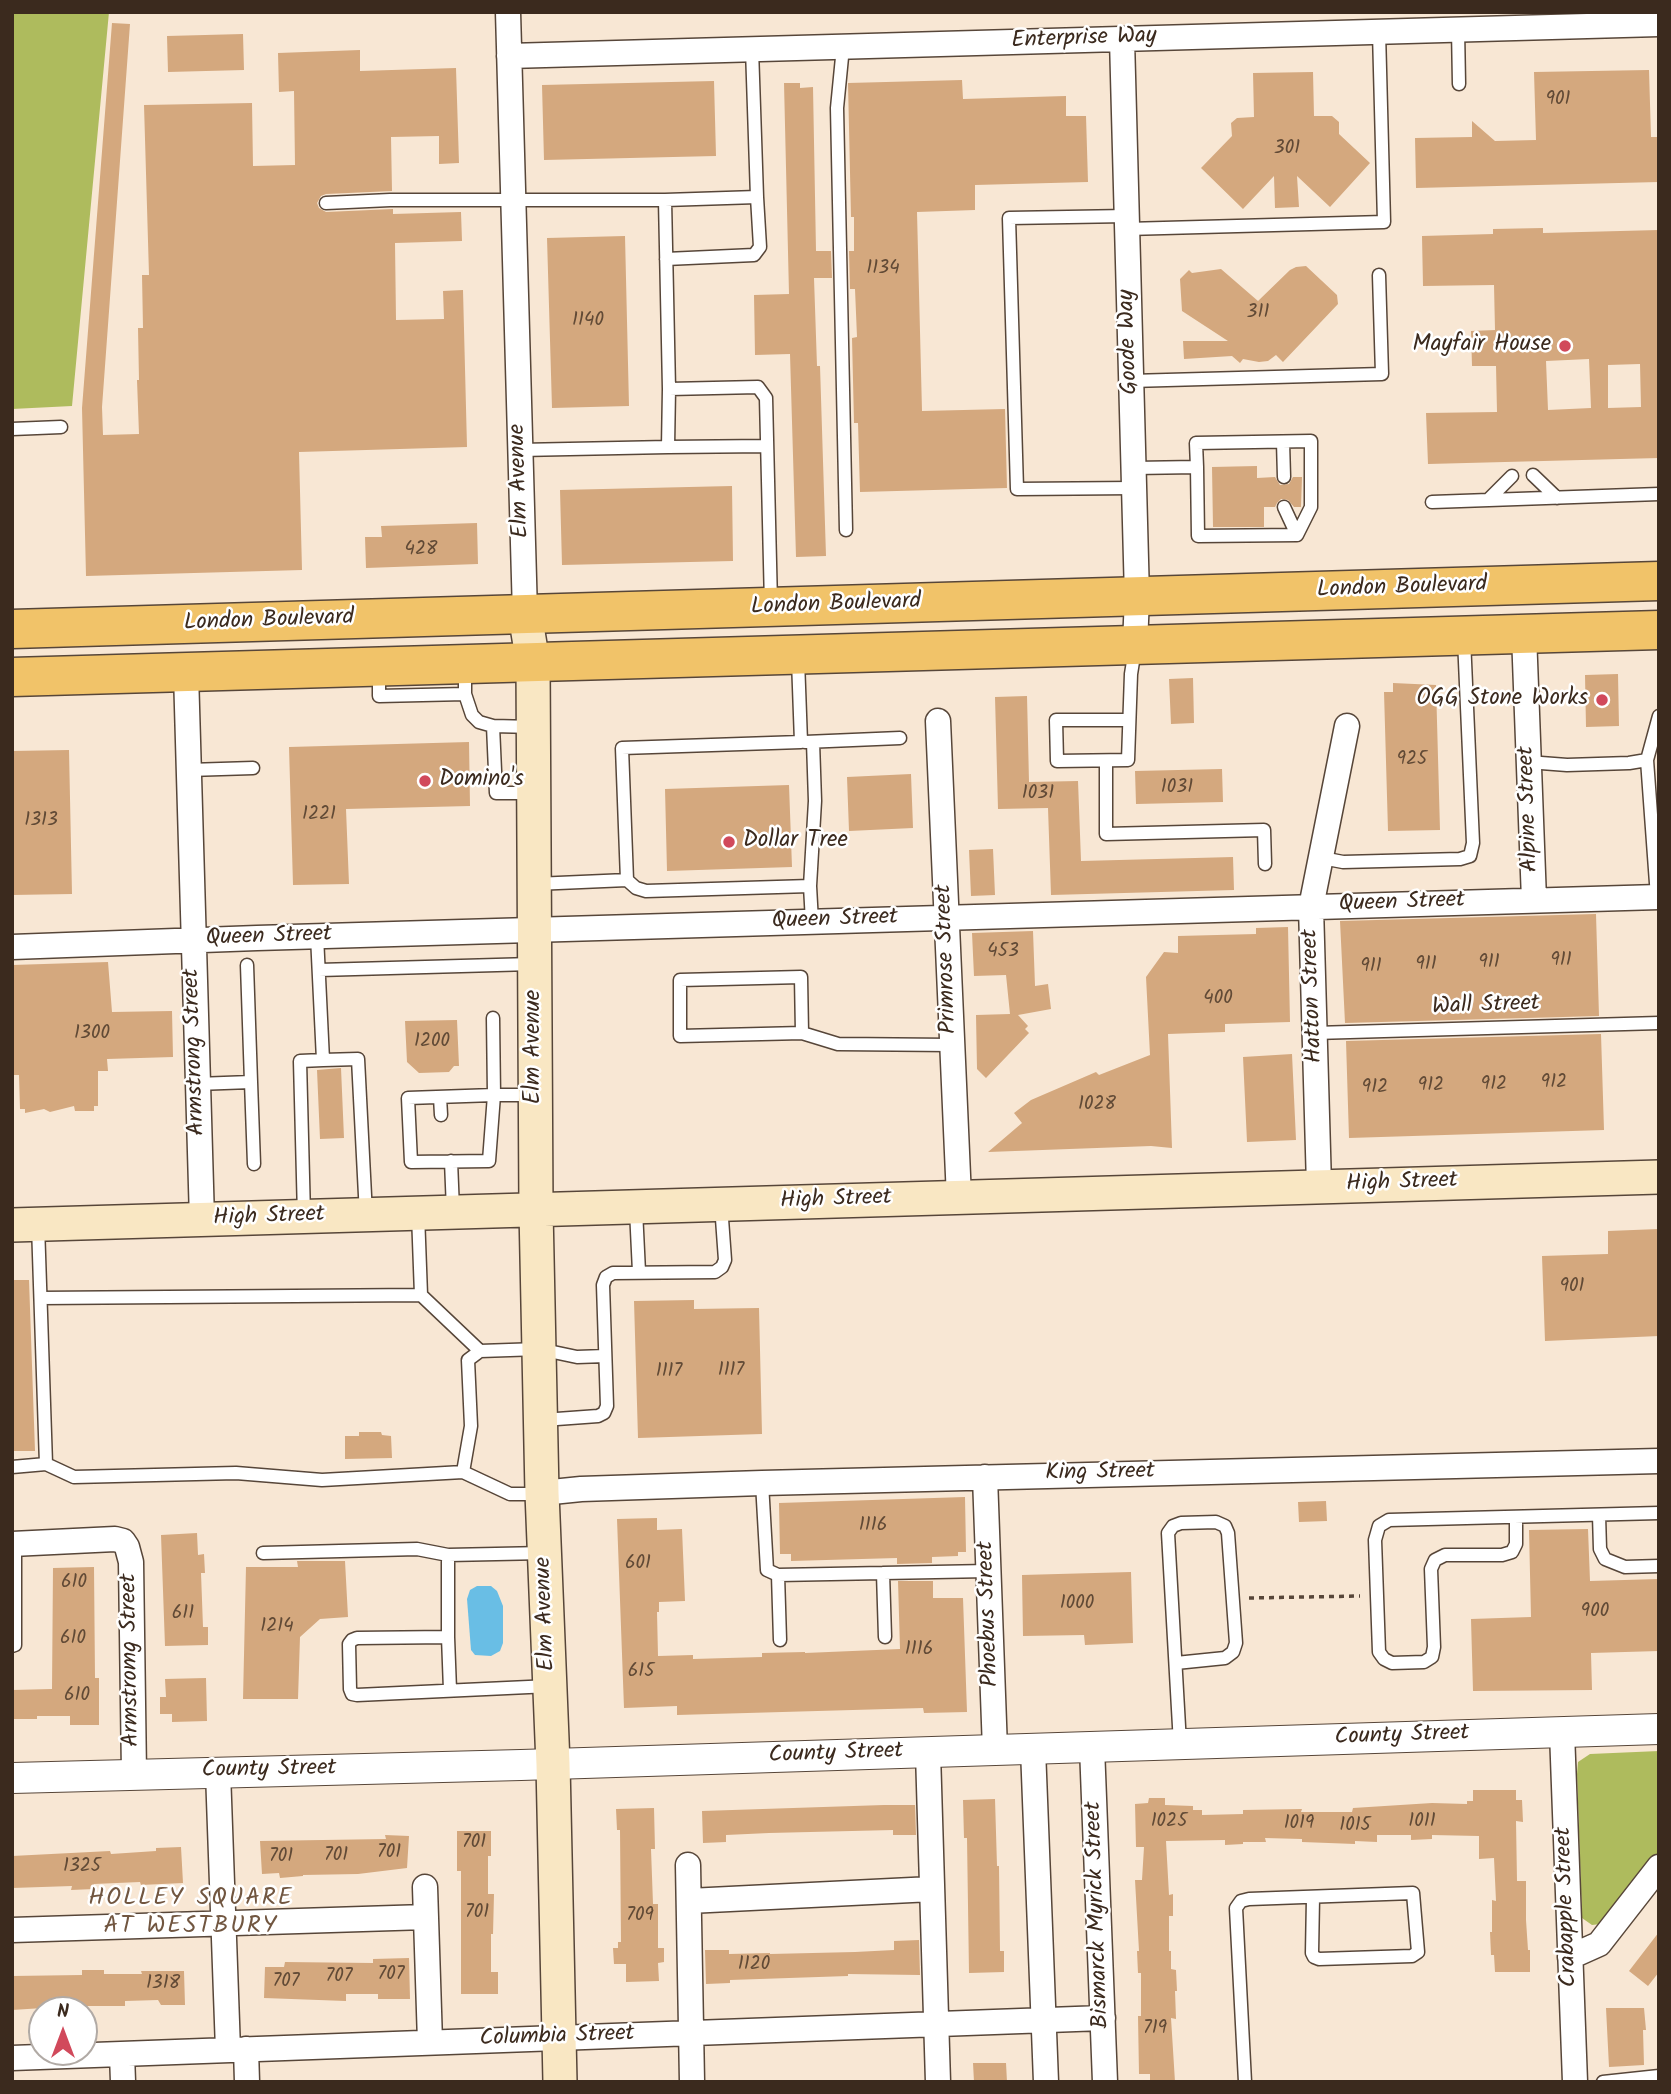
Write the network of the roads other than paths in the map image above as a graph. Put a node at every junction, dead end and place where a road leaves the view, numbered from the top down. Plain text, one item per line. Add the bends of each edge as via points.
1 (508, 12) edge
2 (1346, 22) edge
3 (1659, 24) edge
4 (1458, 29) junction
5 (1379, 32) junction
6 (1122, 39) junction
7 (843, 47) junction
8 (752, 49) junction
9 (509, 56) junction
10 (1459, 84) dead end
11 (757, 197) junction
12 (664, 200) junction
13 (513, 201) junction
14 (326, 203) dead end
15 (1127, 222) junction
16 (666, 259) junction
17 (1379, 275) dead end
18 (1131, 381) junction
19 (669, 389) junction
20 (61, 428) dead end
21 (12, 429) edge
22 (1283, 442) junction
23 (767, 446) junction
24 (668, 447) junction
25 (520, 450) junction
26 (1197, 467) junction
27 (1533, 475) dead end
28 (1284, 477) dead end
29 (1512, 477) dead end
30 (1134, 478) junction
31 (1659, 494) edge
32 (1557, 498) junction
33 (1488, 500) junction
34 (1432, 502) dead end
35 (1284, 507) dead end
36 (846, 530) dead end
37 (1297, 535) junction
38 (1659, 581) edge
39 (1137, 597) junction
40 (771, 607) junction
41 (525, 614) junction
42 (12, 629) edge
43 (1659, 630) edge
44 (1524, 634) junction
45 (1464, 636) junction
46 (1135, 645) junction
47 (798, 656) junction
48 (533, 663) junction
49 (186, 673) junction
50 (12, 677) edge
51 (465, 680) junction
52 (1659, 716) edge
53 (1129, 720) junction
54 (938, 721) dead end
55 (494, 726) junction
56 (1347, 726) dead end
57 (534, 727) junction
58 (900, 738) dead end
59 (807, 742) junction
60 (1647, 760) junction
61 (1106, 761) junction
62 (1528, 762) junction
63 (253, 768) dead end
64 (189, 770) junction
65 (534, 793) junction
66 (1655, 827) edge
67 (1322, 858) junction
68 (1265, 864) dead end
69 (1657, 869) edge
70 (626, 880) junction
71 (535, 884) junction
72 (810, 886) junction
73 (1658, 897) edge
74 (1534, 900) junction
75 (1311, 907) junction
76 (947, 918) junction
77 (812, 922) junction
78 (535, 930) junction
79 (317, 936) junction
80 (192, 940) junction
81 (12, 947) edge
82 (535, 964) junction
83 (247, 965) dead end
84 (319, 970) junction
85 (493, 1018) dead end
86 (1659, 1023) edge
87 (802, 1033) junction
88 (1315, 1033) junction
89 (952, 1045) junction
90 (323, 1060) junction
91 (251, 1082) junction
92 (197, 1084) junction
93 (536, 1095) junction
94 (494, 1096) junction
95 (440, 1097) junction
96 (440, 1115) dead end
97 (445, 1158) junction
98 (254, 1164) dead end
99 (1659, 1177) edge
100 (1319, 1186) junction
101 (959, 1198) junction
102 (721, 1205) junction
103 (636, 1208) junction
104 (536, 1210) junction
105 (453, 1213) junction
106 (418, 1214) junction
107 (366, 1216) junction
108 (304, 1217) junction
109 (202, 1220) junction
110 (25, 1225) edge
111 (639, 1272) junction
112 (421, 1295) junction
113 (41, 1298) junction
114 (539, 1349) junction
115 (480, 1351) junction
116 (606, 1356) junction
117 (540, 1420) junction
118 (1659, 1461) edge
119 (46, 1464) junction
120 (12, 1467) edge
121 (463, 1472) junction
122 (985, 1477) junction
123 (762, 1483) junction
124 (542, 1493) junction
125 (1659, 1514) edge
126 (1598, 1515) junction
127 (1516, 1517) junction
128 (14, 1544) edge
129 (263, 1553) dead end
130 (545, 1553) junction
131 (448, 1555) junction
132 (1659, 1566) edge
133 (988, 1571) junction
134 (883, 1573) junction
135 (778, 1575) junction
136 (448, 1637) junction
137 (885, 1637) dead end
138 (780, 1640) dead end
139 (12, 1646) edge
140 (1176, 1662) junction
141 (550, 1686) junction
142 (450, 1690) junction
143 (1659, 1729) edge
144 (1563, 1732) junction
145 (1180, 1744) junction
146 (1092, 1747) junction
147 (1033, 1749) junction
148 (995, 1750) junction
149 (928, 1752) junction
150 (553, 1764) junction
151 (218, 1772) junction
152 (134, 1774) junction
153 (12, 1778) edge
154 (688, 1865) dead end
155 (1659, 1867) edge
156 (425, 1887) dead end
157 (932, 1889) junction
158 (1313, 1898) junction
159 (689, 1901) junction
160 (426, 1917) junction
161 (224, 1922) junction
162 (12, 1930) edge
163 (1570, 1957) junction
164 (1103, 2018) junction
165 (1043, 2020) junction
166 (936, 2024) junction
167 (692, 2033) junction
168 (559, 2038) junction
169 (430, 2042) junction
170 (237, 2049) junction
171 (122, 2054) junction
172 (12, 2058) edge
173 (1659, 2076) edge
174 (123, 2082) edge
175 (247, 2082) edge
176 (560, 2082) edge
177 (692, 2082) edge
178 (938, 2082) edge
179 (1046, 2082) edge
180 (1105, 2082) edge
181 (1245, 2082) edge
182 (1575, 2082) edge
183 (1603, 2082) edge

1 - 9 street, Elm Avenue
2 - 5 street, Enterprise Way
2 - 6 street, Enterprise Way
3 - 4 street, Enterprise Way
4 - 5 street, Enterprise Way
4 - 10 lane
5 - 15 lane via 1384,222
6 - 7 street, Enterprise Way
6 - 15 street, Goode Way
7 - 8 street, Enterprise Way
7 - 36 lane via 837,108
8 - 9 street, Enterprise Way
8 - 11 lane
9 - 13 street, Elm Avenue
11 - 12 lane
11 - 16 lane via 760,247 754,255
12 - 13 lane
12 - 16 lane
13 - 14 lane
13 - 25 street, Elm Avenue
15 - 18 street, Goode Way
15 - 30 lane via 1009,218 1017,489
16 - 19 lane
17 - 18 lane via 1382,374
18 - 30 street, Goode Way
19 - 23 lane via 758,387 766,398
19 - 24 lane
20 - 21 lane
22 - 26 lane via 1196,443
22 - 28 lane
22 - 37 lane via 1311,442 1311,507
23 - 24 lane
23 - 40 lane
24 - 25 lane
25 - 41 street, Elm Avenue
26 - 30 lane
26 - 37 lane via 1198,536
27 - 32 lane
29 - 33 lane
30 - 39 street, Goode Way
31 - 32 lane
32 - 33 lane
33 - 34 lane
35 - 37 lane
38 - 39 main road, London Boulevard
39 - 40 main road, London Boulevard
39 - 46 street, Goode Way
40 - 41 main road, London Boulevard
41 - 42 main road, London Boulevard
41 - 48 main road, Elm Avenue
43 - 44 main road
44 - 45 main road
44 - 62 street, Alpine Street
45 - 46 main road
45 - 67 lane via 1470,856 1343,862
46 - 47 main road
46 - 53 lane
47 - 48 main road
47 - 59 lane
48 - 51 main road
48 - 57 main road, Elm Avenue
49 - 50 main road
49 - 51 main road via 379,668
49 - 64 street, Armstrong Street
51 - 55 lane via 472,715
52 - 60 lane
53 - 61 lane via 1128,760
53 - 61 lane via 1056,720 1057,761
54 - 76 street, Primrose Street
55 - 57 lane
55 - 65 lane via 496,793
56 - 67 street, Hatton Street
57 - 65 main road, Elm Avenue
58 - 59 lane
59 - 70 lane via 622,748
59 - 72 lane via 815,801
60 - 62 lane via 1567,765
60 - 66 lane
61 - 68 lane via 1106,834 1264,830
62 - 74 street, Alpine Street
63 - 64 lane
64 - 80 street, Armstrong Street
65 - 71 main road, Elm Avenue
66 - 69 lane
67 - 75 street, Hatton Street
69 - 73 lane
70 - 71 lane
70 - 72 lane via 646,891
71 - 78 main road, Elm Avenue
72 - 77 lane
73 - 74 street, Queen Street
74 - 75 street, Queen Street
75 - 76 street, Queen Street
75 - 88 street, Hatton Street
76 - 77 street, Queen Street
76 - 89 street, Primrose Street
77 - 78 street, Queen Street
78 - 79 street, Queen Street
78 - 82 main road, Elm Avenue
79 - 80 street, Queen Street
79 - 84 lane
80 - 81 street, Queen Street
80 - 92 street, Armstrong Street
82 - 84 lane
82 - 93 main road, Elm Avenue
83 - 91 lane
84 - 90 lane
85 - 94 lane
86 - 88 lane, Wall Street
87 - 87 lane via 680,1036 680,979 801,977
87 - 89 lane via 838,1044
88 - 100 street, Hatton Street
89 - 101 street, Primrose Street
90 - 107 lane via 358,1059
90 - 108 lane via 300,1061
91 - 92 lane
91 - 98 lane
92 - 109 street, Armstrong Street
93 - 94 lane
93 - 104 main road, Elm Avenue
94 - 95 lane
94 - 97 lane via 489,1161
95 - 96 lane
95 - 97 lane via 408,1098 411,1162
97 - 105 lane
99 - 100 main road, High Street
100 - 101 main road, High Street
101 - 102 main road, High Street
102 - 103 main road, High Street
102 - 111 lane via 722,1267 715,1272
103 - 104 main road, High Street
103 - 111 lane
104 - 105 main road, High Street
104 - 114 main road, Elm Avenue
105 - 106 main road, High Street
106 - 107 main road, High Street
106 - 112 lane
107 - 108 main road, High Street
108 - 109 main road, High Street
109 - 110 main road, High Street
110 - 113 lane
111 - 116 lane via 606,1277
112 - 113 lane
112 - 115 lane
113 - 119 lane
114 - 115 lane
114 - 116 lane via 577,1357
114 - 117 main road, Elm Avenue
115 - 121 lane via 468,1360 471,1426
116 - 117 lane via 604,1413
117 - 124 main road, Elm Avenue
118 - 122 street, King Street
119 - 120 lane
119 - 121 lane via 74,1477 236,1473 322,1480
121 - 124 lane via 510,1494
122 - 123 street, King Street
122 - 133 street, Phoebus Street
123 - 124 street, King Street
123 - 135 lane via 767,1570
124 - 130 main road, Elm Avenue
125 - 126 lane
126 - 127 lane
126 - 132 lane via 1605,1559 1625,1567
127 - 127 lane via 1389,1520 1379,1526 1375,1540 1379,1652 1384,1659 1424,1662 1432,1657 1431,1569 1435,1560 1445,1555 1512,1552
128 - 139 lane
128 - 152 street, Armstromg Street via 115,1539 127,1547 131,1562
129 - 131 lane via 418,1549
130 - 131 lane
130 - 141 main road, Elm Avenue
131 - 136 lane
133 - 134 lane
133 - 148 street, Phoebus Street
134 - 135 lane
134 - 137 lane
135 - 138 lane
136 - 142 lane
136 - 142 lane via 352,1640 350,1689 357,1695
140 - 140 lane via 1168,1533 1181,1523 1216,1522 1228,1533 1236,1643 1225,1658
140 - 145 lane
141 - 142 lane
141 - 150 main road, Elm Avenue
143 - 144 street, County Street
144 - 145 street, County Street
144 - 163 street, Crabapple Street
145 - 146 street, County Street
146 - 147 street, County Street
146 - 164 street, Bismarck Myrick Street
147 - 148 street, County Street
147 - 165 street
148 - 149 street, County Street
149 - 150 street, County Street
149 - 157 street
150 - 151 street, County Street
150 - 168 main road, Elm Avenue
151 - 152 street, County Street
151 - 161 street
152 - 153 street, County Street
154 - 159 street
155 - 163 street via 1599,1944
156 - 160 street
157 - 159 street
157 - 166 street
158 - 158 lane via 1413,1893 1418,1952 1412,1956 1314,1957
158 - 181 lane via 1249,1899 1236,1908
159 - 167 street
160 - 161 street
160 - 169 street
161 - 162 street
161 - 170 street
163 - 182 street, Crabapple Street
164 - 165 street, Columbia Street
164 - 180 street, Bismarck Myrick Street
165 - 166 street, Columbia Street
165 - 179 street
166 - 167 street, Columbia Street
166 - 178 street
167 - 168 street, Columbia Street
167 - 177 street
168 - 169 street, Columbia Street
168 - 176 main road, Elm Avenue
169 - 170 street, Columbia Street
170 - 171 street, Columbia Street
170 - 175 street
171 - 172 street, Columbia Street
171 - 174 street
173 - 183 lane

